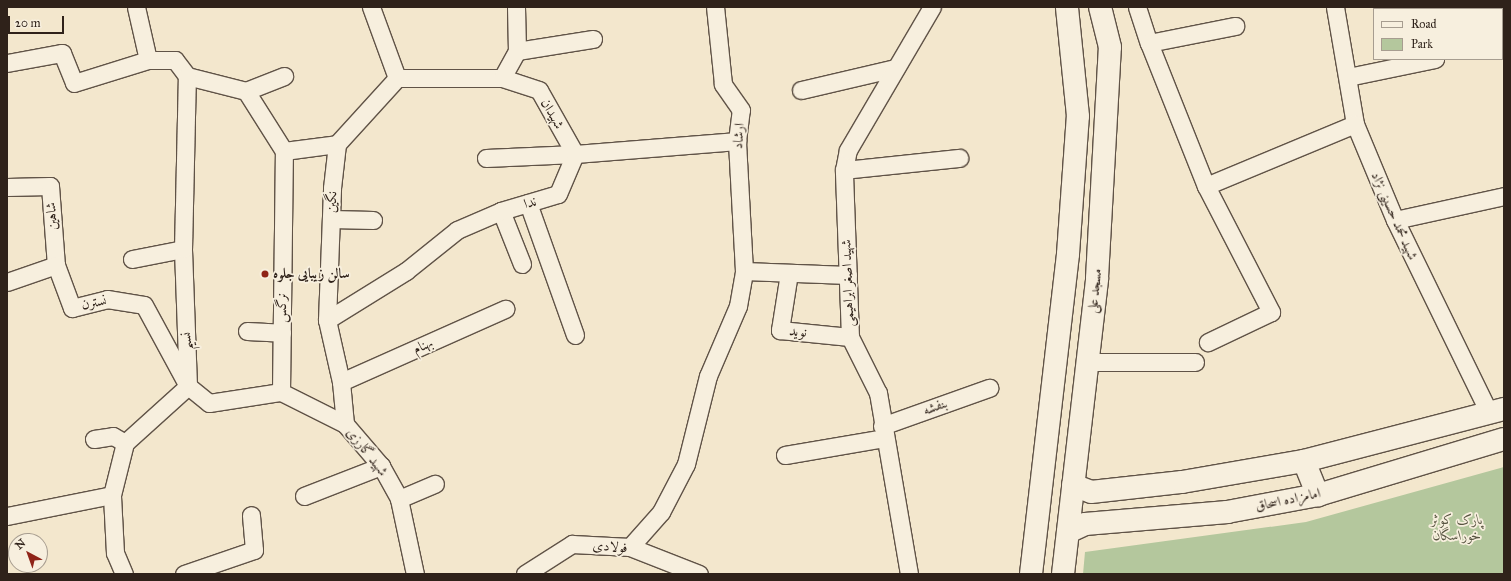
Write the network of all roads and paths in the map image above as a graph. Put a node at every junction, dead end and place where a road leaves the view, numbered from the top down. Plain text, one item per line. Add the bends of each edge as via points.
1 (136, 7) edge
2 (372, 7) edge
3 (516, 7) edge
4 (715, 7) edge
5 (932, 7) edge
6 (1067, 7) edge
7 (1100, 7) edge
8 (1137, 7) edge
9 (1335, 7) edge
10 (1235, 26) dead end
11 (593, 39) dead end
12 (1149, 43) junction
13 (517, 50) junction
14 (148, 60) junction
15 (1429, 60) edge
16 (7, 63) edge
17 (895, 68) junction
18 (187, 76) junction
19 (284, 76) dead end
20 (1348, 77) junction
21 (397, 78) junction
22 (502, 78) junction
23 (801, 90) dead end
24 (246, 91) junction
25 (1354, 124) junction
26 (737, 141) junction
27 (337, 144) junction
28 (284, 152) junction
29 (575, 154) junction
30 (486, 158) dead end
31 (959, 158) dead end
32 (844, 170) junction
33 (1206, 186) junction
34 (7, 187) edge
35 (1504, 196) edge
36 (528, 203) junction
37 (501, 211) junction
38 (331, 219) junction
39 (373, 220) dead end
40 (1395, 220) junction
41 (183, 249) junction
42 (132, 259) dead end
43 (522, 264) dead end
44 (56, 265) junction
45 (744, 271) junction
46 (789, 273) junction
47 (848, 275) junction
48 (7, 282) edge
49 (505, 309) dead end
50 (328, 320) junction
51 (247, 331) dead end
52 (282, 333) junction
53 (575, 335) dead end
54 (850, 337) junction
55 (1208, 342) dead end
56 (1087, 362) junction
57 (1195, 362) dead end
58 (341, 382) junction
59 (188, 386) junction
60 (989, 388) dead end
61 (281, 392) junction
62 (1496, 411) edge
63 (345, 424) junction
64 (883, 432) junction
65 (94, 439) dead end
66 (1504, 439) edge
67 (125, 443) junction
68 (785, 455) dead end
69 (1304, 461) junction
70 (381, 466) junction
71 (435, 484) dead end
72 (1073, 485) junction
73 (112, 495) junction
74 (1318, 495) junction
75 (304, 496) dead end
76 (399, 499) junction
77 (251, 515) dead end
78 (7, 516) edge
79 (1068, 532) junction
80 (630, 548) junction
81 (124, 574) edge
82 (184, 574) edge
83 (415, 574) edge
84 (525, 574) edge
85 (698, 574) edge
86 (909, 574) edge
87 (1031, 574) edge
88 (1064, 574) edge

1 - 14 street
2 - 21 street
3 - 13 street
4 - 26 street, ارشاد via 723,84 741,110
5 - 17 street, شهید اصغر ابراهیمی
6 - 87 main road via 1078,116 1068,254
7 - 56 main road, مسجد علی via 1110,47 1097,278
8 - 12 street
9 - 20 street, شهید محمد حسینی نژاد
10 - 12 street
11 - 13 street
12 - 33 street
13 - 22 street
14 - 16 street via 74,83 62,52
14 - 18 street via 175,60
15 - 20 street
17 - 23 street
17 - 32 street, شهید اصغر ابراهیمی via 848,150
18 - 24 street
18 - 41 street, نسیم
19 - 24 street
20 - 25 street, شهید محمد حسینی نژاد
21 - 22 street, شهیدان
21 - 27 street
22 - 29 street, شهیدان via 539,90
24 - 28 street
25 - 33 street
25 - 40 street, شهید محمد حسینی نژاد
26 - 29 street
26 - 45 street, ارشاد
27 - 28 street
27 - 38 street, نگین
28 - 52 street, نرگس
29 - 30 street
29 - 36 street, ندا via 558,194
31 - 32 street
32 - 47 street, شهید اصغر ابراهیمی
33 - 55 street via 1271,312
34 - 44 street, شاهین via 50,186
35 - 40 street
36 - 37 street, ندا
36 - 53 street
37 - 43 street
37 - 50 street, ندا via 457,230 406,271
38 - 39 street
38 - 50 street, نگین
40 - 62 street, شهید محمد حسینی نژاد
41 - 42 street
41 - 59 street, نسیم
44 - 48 street
44 - 59 street, نسترن via 72,308 108,299 144,305
45 - 46 street
45 - 80 street, ارشاد via 738,306 708,376 686,464 661,512
46 - 47 street
46 - 54 street, نوید via 780,330
47 - 54 street, شهید اصغر ابراهیمی
49 - 58 street, بهنام
50 - 58 street, نگین
51 - 52 street
52 - 61 street, نرگس
54 - 64 street, شهید اصغر ابراهیمی via 878,393
56 - 57 street
56 - 72 main road, مسجد علی
58 - 63 street, نگین
59 - 61 street via 209,403
59 - 67 street
60 - 64 street, بنفشه
61 - 63 street, شهید گارزی
62 - 69 main road
63 - 70 street, شهید گارزی
64 - 68 street, بنفشه
64 - 86 street, شهید اصغر ابراهیمی
65 - 67 street via 113,436
66 - 74 main road, امامزاده اسحاق
67 - 73 street
69 - 72 main road via 1182,482 1091,492
69 - 74 main road
70 - 75 street
70 - 76 street, شهید گارزی
71 - 76 street
72 - 79 main road, مسجد علی
73 - 78 street
73 - 81 street via 115,553
74 - 79 main road, امامزاده اسحاق via 1227,512 1085,524
76 - 83 street, شهید گارزی
77 - 82 street via 254,550
79 - 88 main road, مسجد علی
80 - 84 street, فولادی via 572,544
80 - 85 street, فولادی

